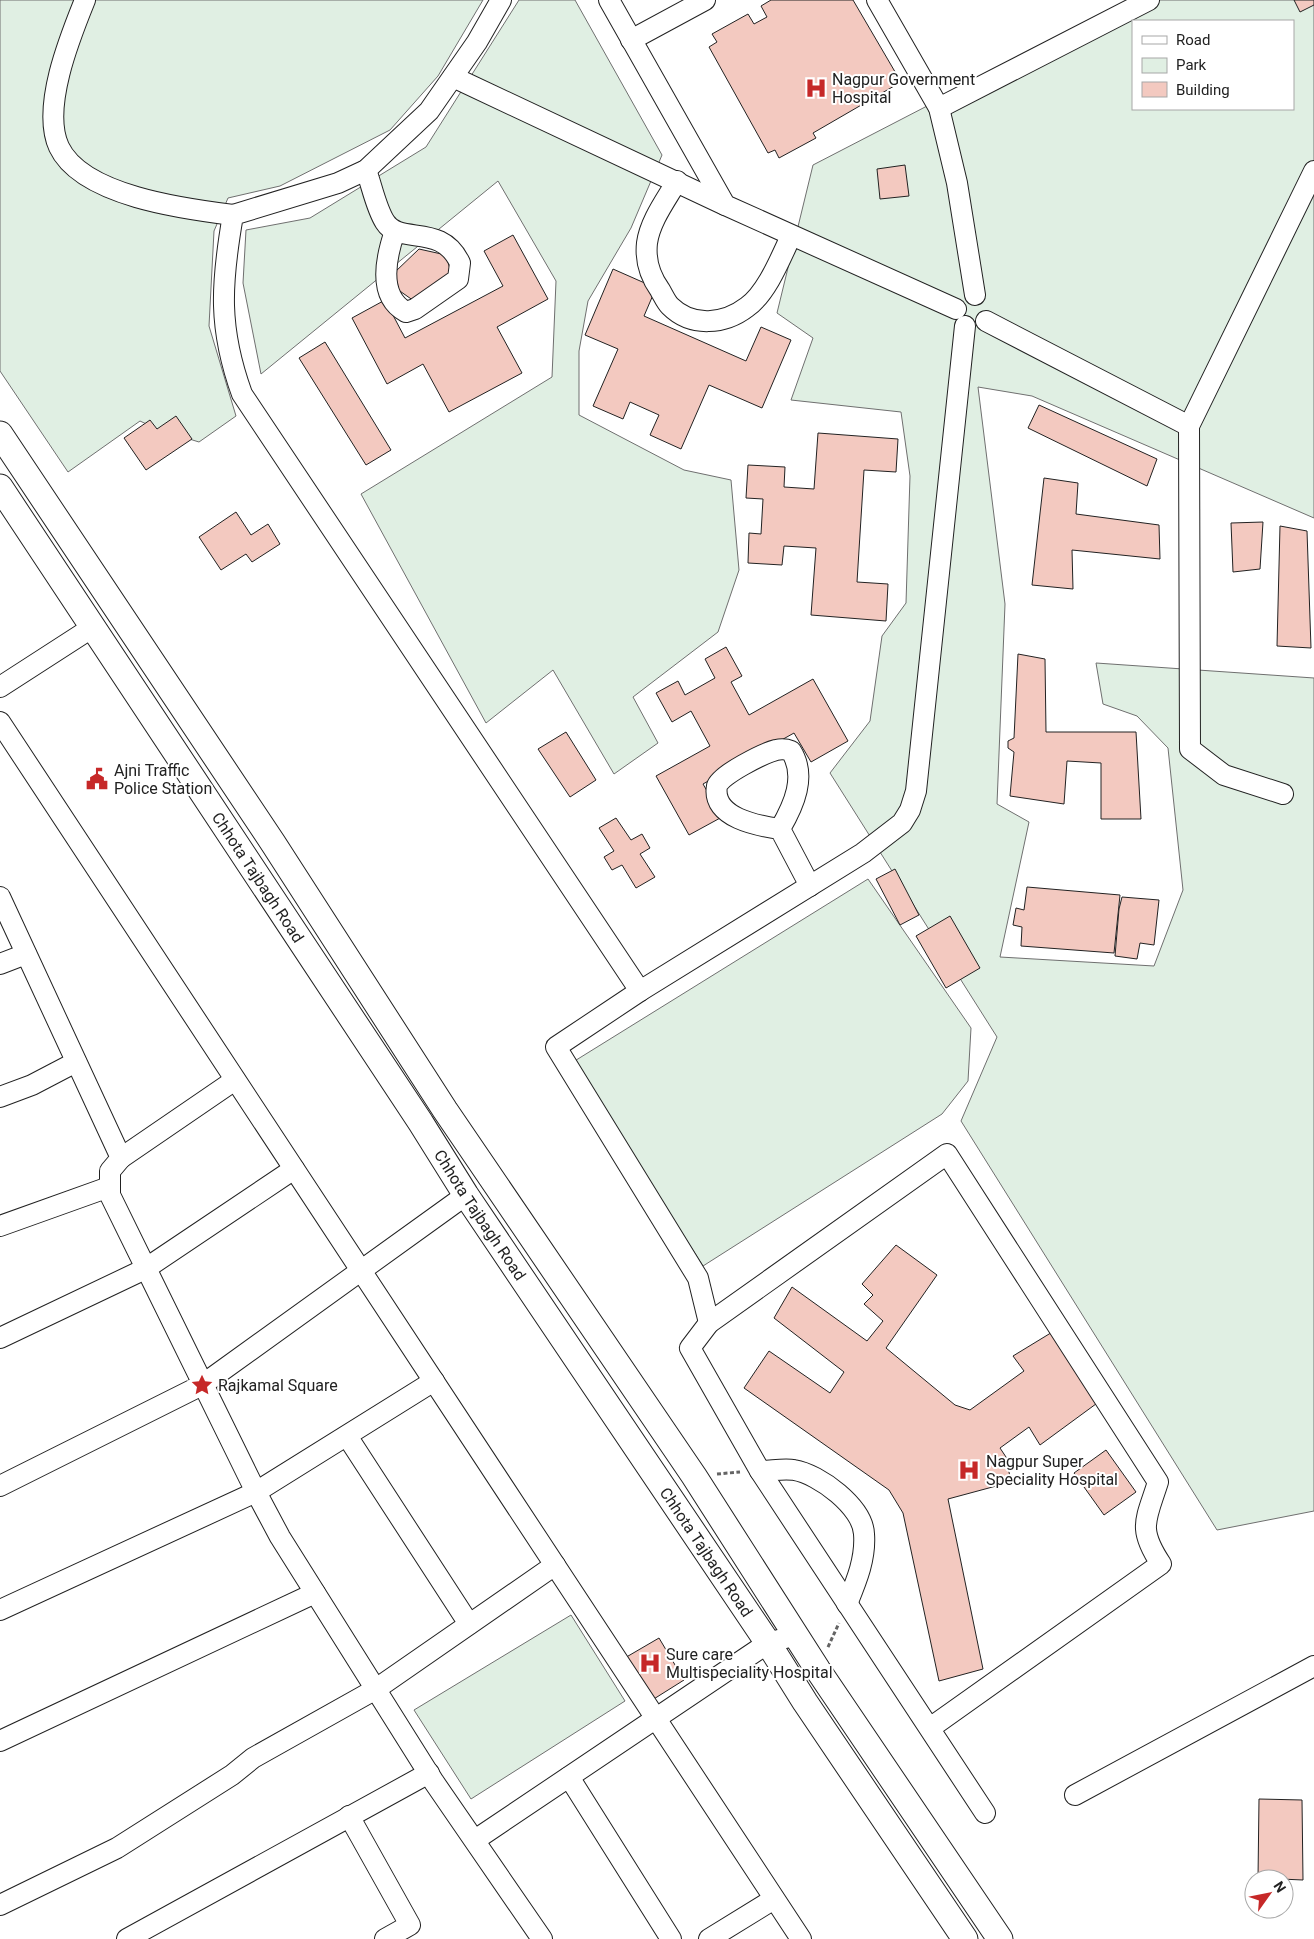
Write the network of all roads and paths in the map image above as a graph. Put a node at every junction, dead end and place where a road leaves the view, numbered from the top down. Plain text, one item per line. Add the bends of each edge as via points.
1 (85, 0) edge
2 (501, 0) edge
3 (608, 0) edge
4 (705, 0) edge
5 (877, 0) edge
6 (1149, 0) edge
7 (631, 40) junction
8 (453, 77) junction
9 (939, 108) junction
10 (366, 170) junction
11 (1314, 171) edge
12 (677, 181) junction
13 (725, 205) junction
14 (234, 215) junction
15 (395, 231) dead end
16 (791, 236) junction
17 (975, 294) junction
18 (960, 317) junction
19 (986, 321) junction
20 (1189, 426) junction
21 (0, 434) edge
22 (0, 488) edge
23 (93, 627) junction
24 (0, 687) edge
25 (0, 722) edge
26 (1283, 794) dead end
27 (780, 828) junction
28 (810, 886) junction
29 (0, 897) edge
30 (26, 954) junction
31 (0, 964) edge
32 (640, 991) junction
33 (76, 1062) junction
34 (235, 1080) junction
35 (0, 1097) edge
36 (121, 1158) junction
37 (294, 1169) junction
38 (491, 1178) junction
39 (109, 1187) junction
40 (466, 1195) junction
41 (0, 1226) edge
42 (144, 1269) junction
43 (361, 1271) junction
44 (709, 1323) junction
45 (0, 1338) edge
46 (434, 1381) junction
47 (202, 1385) junction
48 (346, 1436) junction
49 (760, 1471) junction
50 (694, 1476) junction
51 (0, 1486) edge
52 (256, 1492) junction
53 (555, 1565) junction
54 (315, 1593) junction
55 (847, 1604) junction
56 (0, 1610) edge
57 (469, 1624) junction
58 (796, 1635) junction
59 (768, 1643) junction
60 (1314, 1666) edge
61 (818, 1670) junction
62 (376, 1689) junction
63 (656, 1718) junction
64 (930, 1728) junction
65 (0, 1741) edge
66 (429, 1773) junction
67 (569, 1777) junction
68 (1075, 1795) dead end
69 (985, 1813) dead end
70 (349, 1816) junction
71 (474, 1840) junction
72 (774, 1898) junction
73 (0, 1906) edge
74 (415, 1932) edge
75 (127, 1939) edge
76 (385, 1939) edge
77 (542, 1939) edge
78 (671, 1939) edge
79 (709, 1939) edge
80 (801, 1939) edge
81 (965, 1939) edge
82 (1000, 1939) edge

1 - 14 street via 67,46 56,89 54,127 58,146 69,164 128,196
2 - 8 street
3 - 7 street
4 - 7 street
5 - 9 street
6 - 9 street
7 - 13 street
8 - 10 street via 430,110
8 - 12 street
9 - 17 street via 957,183
10 - 14 street via 338,183
10 - 15 street via 385,222
11 - 20 street
12 - 13 street
12 - 16 street via 655,220 647,257 650,272 670,307 686,317 715,322 748,307 761,293
13 - 16 street
14 - 32 street via 223,289 223,317 230,362 242,394
16 - 18 street
17 - 18 street via 965,296
17 - 19 street via 987,304
18 - 19 street via 976,327
18 - 28 street via 916,791 902,823 863,853
19 - 20 street
20 - 26 street via 1190,749 1224,775
21 - 38 main road via 273,843
22 - 23 main road, Chhota Tajbagh Road
23 - 24 street
23 - 40 main road, Chhota Tajbagh Road
25 - 34 street
27 - 27 street via 791,807 800,772 791,751 785,749 775,750 742,766 717,786 720,800 737,818
27 - 28 street
28 - 32 street
29 - 30 street
30 - 31 street
30 - 33 street
32 - 44 street via 556,1046 698,1278
33 - 35 street
33 - 36 street
34 - 36 street
34 - 37 street
36 - 39 street via 110,1171
37 - 42 street
37 - 43 street
38 - 40 main road
38 - 50 main road
39 - 41 street
39 - 42 street
40 - 43 street
40 - 59 main road, Chhota Tajbagh Road
42 - 45 street
42 - 47 street
43 - 46 street
43 - 47 street
44 - 49 street via 690,1348
44 - 64 street via 947,1154 1158,1482 1144,1528 1150,1547 1161,1564
46 - 48 street
46 - 53 street
47 - 51 street
47 - 52 street
48 - 52 street
48 - 57 street
49 - 50 path
49 - 55 street
49 - 55 street via 794,1470 819,1479 853,1507 864,1532 861,1569
50 - 58 main road
52 - 54 street
52 - 56 street
53 - 57 street
53 - 63 street
54 - 62 street
54 - 65 street
55 - 61 path
55 - 64 street
57 - 62 street
58 - 59 street
58 - 61 main road
59 - 63 street
59 - 81 main road, Chhota Tajbagh Road via 804,1702
60 - 68 street
61 - 82 main road
62 - 66 street
62 - 73 street via 253,1758 232,1775 117,1848
63 - 67 street
63 - 72 street
64 - 69 street
66 - 70 street
66 - 71 street
67 - 71 street
67 - 78 street
70 - 74 street
70 - 75 street
71 - 77 street
72 - 79 street
72 - 80 street
74 - 76 street

